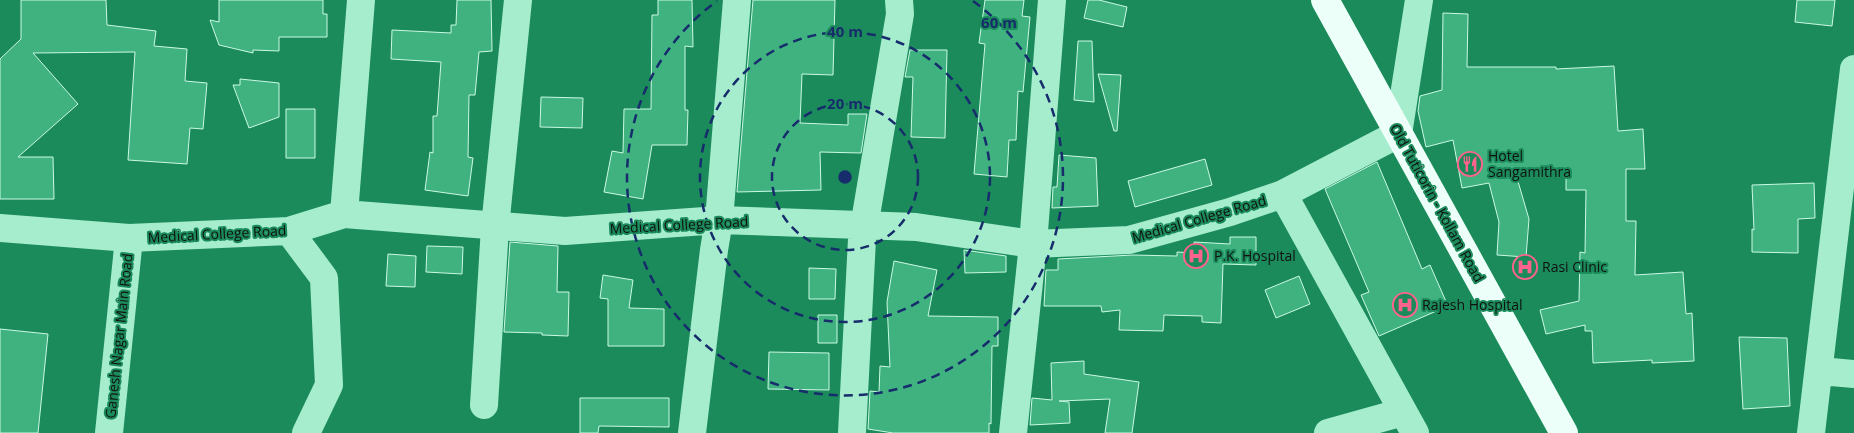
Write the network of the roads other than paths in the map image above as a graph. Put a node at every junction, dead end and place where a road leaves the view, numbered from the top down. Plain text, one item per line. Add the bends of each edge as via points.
1 (361, 0) edge
2 (518, 0) edge
3 (737, 0) edge
4 (899, 0) edge
5 (1052, 0) edge
6 (1325, 0) edge
7 (1419, 0) edge
8 (1854, 69) edge
9 (1398, 134) junction
10 (1282, 194) junction
11 (344, 214) junction
12 (719, 220) junction
13 (864, 225) junction
14 (495, 227) junction
15 (0, 228) edge
16 (289, 231) junction
17 (129, 238) junction
18 (1033, 244) junction
19 (1820, 371) junction
20 (1854, 374) edge
21 (484, 405) dead end
22 (1409, 422) edge
23 (109, 433) edge
24 (306, 433) edge
25 (692, 433) edge
26 (852, 433) edge
27 (1014, 433) edge
28 (1328, 433) edge
29 (1564, 433) edge
30 (1811, 433) edge

1 - 11 street
2 - 14 street
3 - 12 street
4 - 13 street via 900,14
5 - 18 street
6 - 9 main road, Old Tuticorin - Kollam Road
7 - 9 street
8 - 19 street
9 - 10 street, Medical College Road
9 - 29 main road, Old Tuticorin - Kollam Road
10 - 18 street, Medical College Road via 1130,240
10 - 22 street
11 - 14 street, Medical College Road
11 - 16 street, Medical College Road
12 - 13 street, Medical College Road
12 - 14 street, Medical College Road via 565,231
12 - 25 street
13 - 18 street, Medical College Road via 916,227
13 - 26 street
14 - 21 street
15 - 17 street, Medical College Road
16 - 17 street, Medical College Road
16 - 24 street via 324,278 329,385
17 - 23 street, Ganesh Nagar Main Road
18 - 27 street
19 - 20 street
19 - 30 street
22 - 28 street

